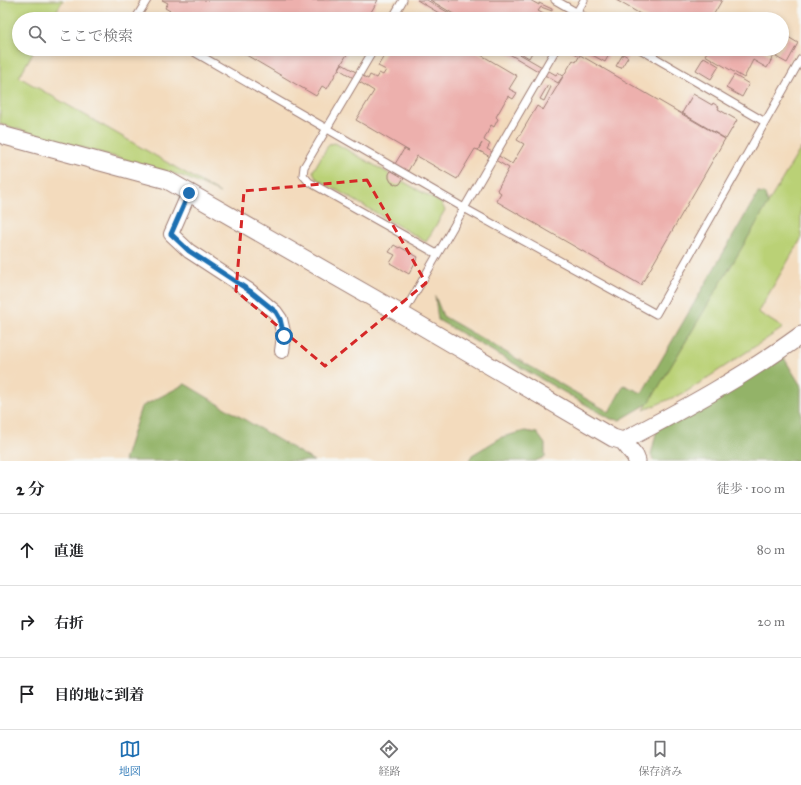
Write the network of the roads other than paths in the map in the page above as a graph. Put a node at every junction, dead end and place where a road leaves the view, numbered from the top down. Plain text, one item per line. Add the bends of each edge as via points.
1 (147, 0) edge
2 (403, 0) edge
3 (555, 0) edge
4 (584, 0) edge
5 (140, 12) edge
6 (396, 12) edge
7 (570, 12) edge
8 (577, 12) edge
9 (201, 56) edge
10 (370, 56) edge
11 (552, 56) edge
12 (652, 56) edge
13 (801, 59) edge
14 (765, 122) junction
15 (327, 128) junction
16 (0, 133) edge
17 (189, 193) junction
18 (464, 208) junction
19 (437, 254) junction
20 (403, 315) junction
21 (801, 335) edge
22 (282, 351) dead end
23 (623, 441) junction
24 (637, 461) edge

1 - 5 lane
2 - 6 lane
3 - 7 lane
4 - 8 lane
9 - 15 lane
10 - 15 lane
11 - 18 lane
12 - 14 lane
13 - 14 lane
14 - 18 lane via 656,314
15 - 18 lane
15 - 19 lane via 304,167 303,175 309,182
16 - 17 street via 167,180
17 - 20 street
17 - 22 street via 171,234 189,251 250,291 276,312 284,336
18 - 19 lane
19 - 20 lane
20 - 23 street via 606,434
21 - 23 street via 780,351 695,403
23 - 24 street

